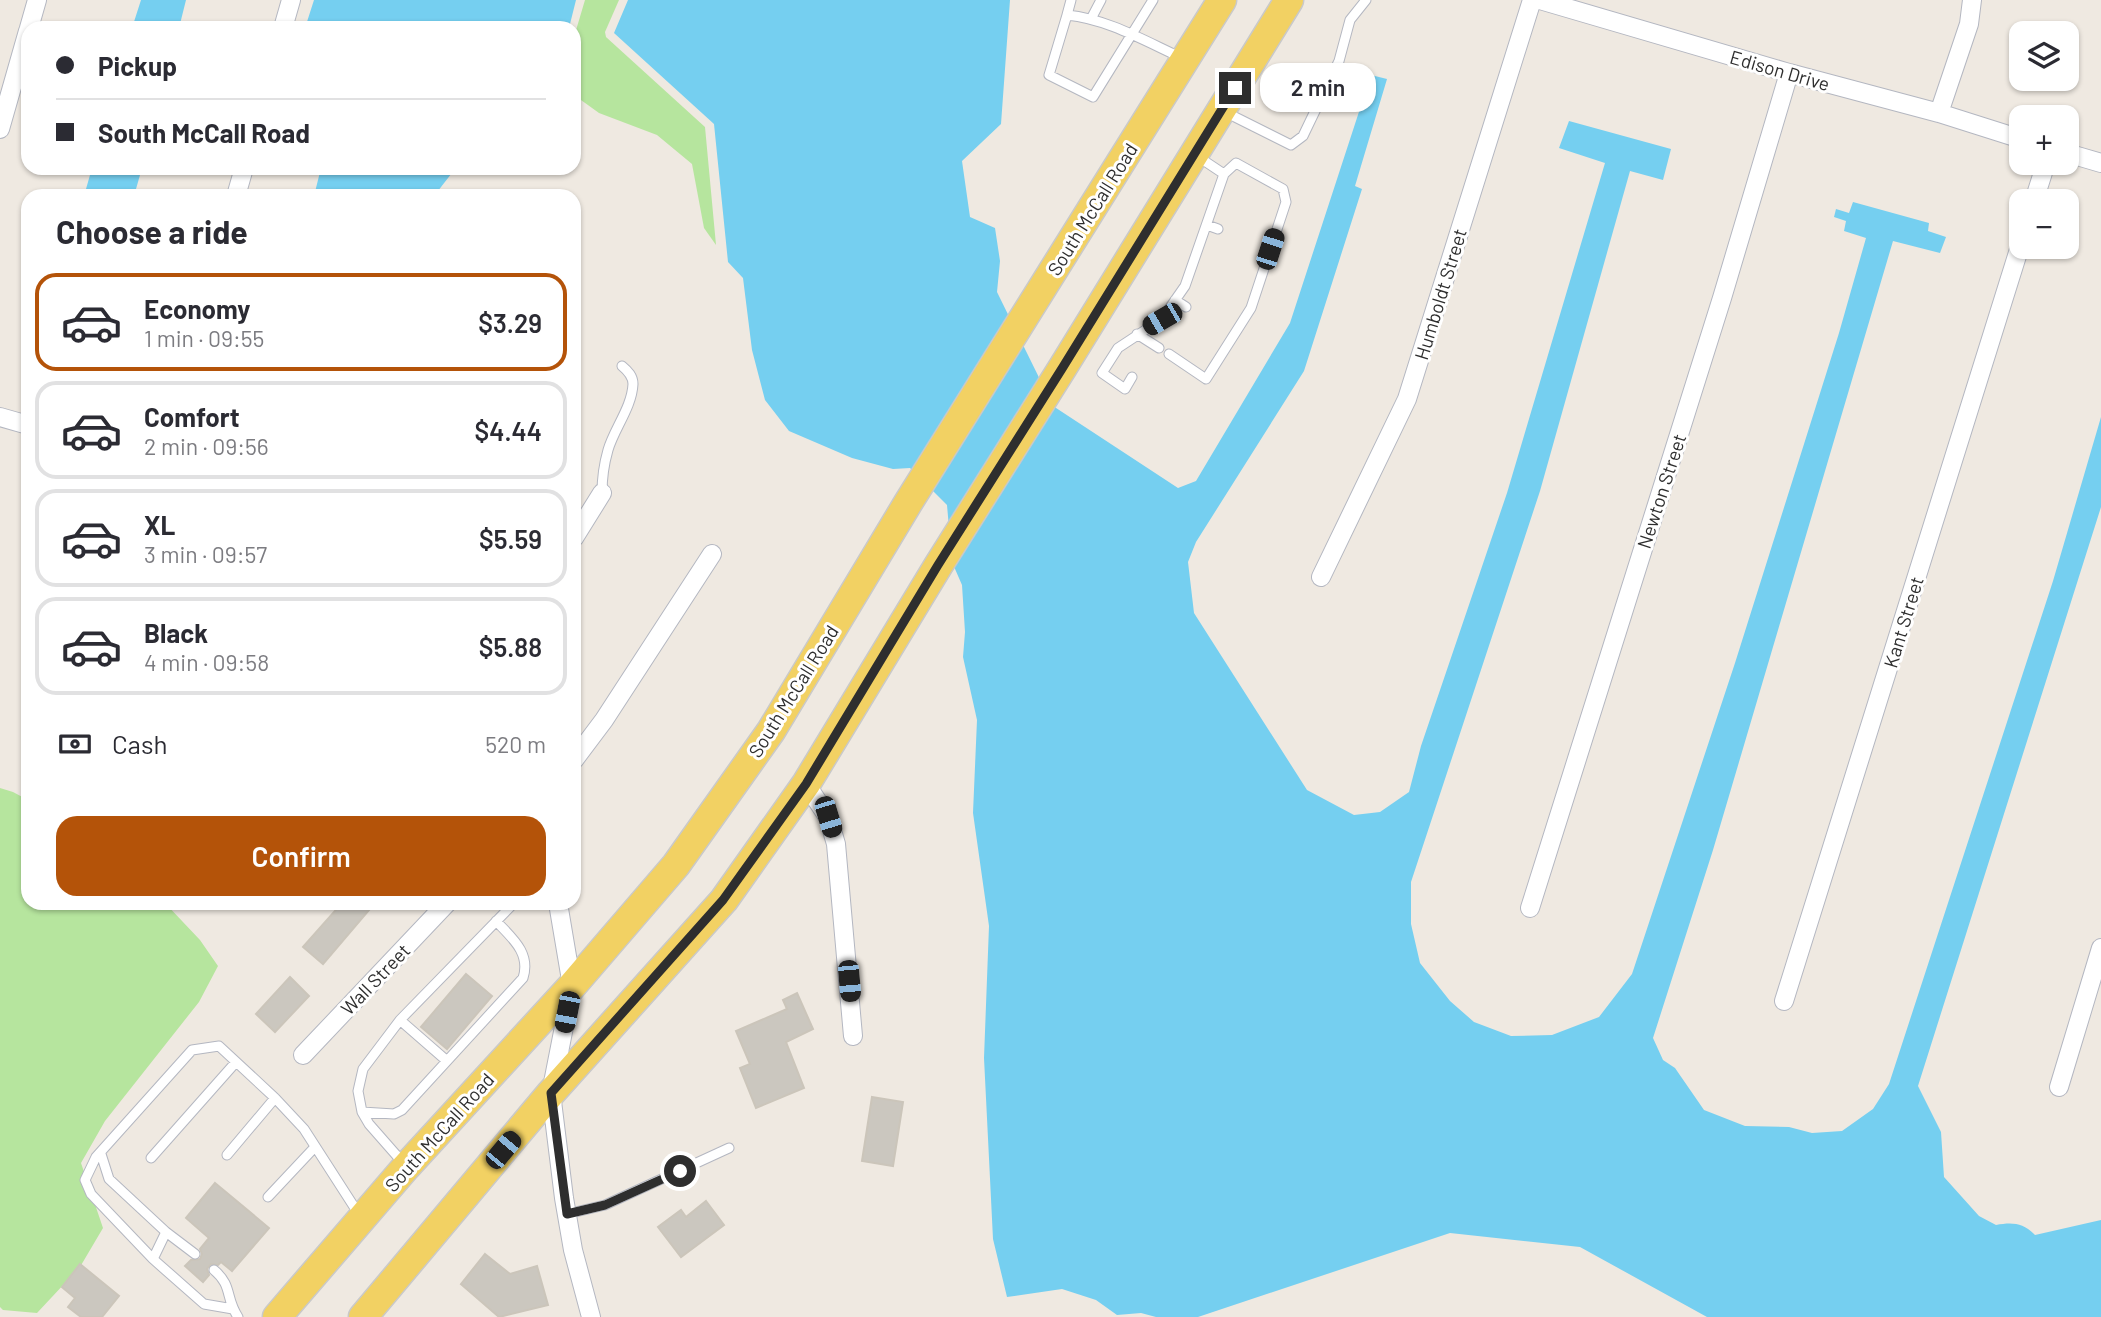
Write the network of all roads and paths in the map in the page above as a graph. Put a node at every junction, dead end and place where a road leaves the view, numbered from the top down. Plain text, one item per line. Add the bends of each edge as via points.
1 (37, 0) edge
2 (291, 0) edge
3 (1070, 0) edge
4 (1101, 0) edge
5 (1153, 0) edge
6 (1222, 0) edge
7 (1289, 0) edge
8 (1366, 0) edge
9 (1532, 0) edge
10 (1540, 0) edge
11 (1972, 0) edge
12 (1067, 15) junction
13 (1092, 17) junction
14 (30, 21) edge
15 (285, 21) edge
16 (1133, 35) junction
17 (21, 54) edge
18 (1185, 60) junction
19 (1788, 73) junction
20 (1222, 110) junction
21 (1939, 113) junction
22 (0, 129) edge
23 (2009, 135) edge
24 (1194, 154) junction
25 (2079, 157) edge
26 (2101, 163) edge
27 (1224, 174) junction
28 (1207, 225) junction
29 (1218, 229) dead end
30 (2016, 259) edge
31 (1175, 300) junction
32 (1186, 307) dead end
33 (1137, 334) junction
34 (1147, 354) dead end
35 (1169, 354) dead end
36 (622, 366) dead end
37 (1132, 377) dead end
38 (0, 417) edge
39 (21, 423) edge
40 (602, 494) joint
41 (581, 527) edge
42 (712, 554) dead end
43 (1321, 577) dead end
44 (581, 751) edge
45 (806, 784) junction
46 (1530, 908) dead end
47 (440, 910) edge
48 (507, 910) edge
49 (559, 910) edge
50 (496, 921) junction
51 (2101, 948) edge
52 (572, 986) junction
53 (1784, 1001) dead end
54 (400, 1020) junction
55 (853, 1036) dead end
56 (303, 1055) dead end
57 (447, 1061) junction
58 (236, 1062) junction
59 (2059, 1087) dead end
60 (551, 1093) junction
61 (275, 1098) junction
62 (362, 1112) junction
63 (314, 1148) junction
64 (729, 1148) dead end
65 (100, 1154) junction
66 (227, 1155) dead end
67 (152, 1158) dead end
68 (406, 1167) junction
69 (268, 1197) dead end
70 (567, 1214) junction
71 (362, 1219) junction
72 (166, 1232) junction
73 (195, 1254) dead end
74 (153, 1259) junction
75 (214, 1270) dead end
76 (235, 1313) edge
77 (277, 1317) edge
78 (363, 1317) edge
79 (591, 1317) edge

1 - 14 street
2 - 15 street
3 - 12 lane
4 - 13 lane
5 - 16 lane
6 - 18 main road, South McCall Road
7 - 20 main road
8 - 20 lane via 1350,20 1339,61 1303,136 1291,145
9 - 43 street, Humboldt Street via 1407,399
10 - 19 street, Edison Drive
11 - 21 street via 1969,24
12 - 13 lane
12 - 16 lane via 1049,75 1093,97
13 - 16 lane
16 - 18 lane
17 - 22 street
18 - 52 main road, South McCall Road via 758,750 676,865
19 - 21 street, Edison Drive
19 - 46 street, Newton Street
20 - 24 main road
21 - 23 street, Edison Drive
24 - 27 lane
24 - 45 main road
25 - 26 street
27 - 28 lane
27 - 35 lane via 1237,163 1283,189 1286,202 1266,247 1251,308 1229,334 1206,379
28 - 29 lane
28 - 31 lane
30 - 53 street, Kant Street
31 - 32 lane
31 - 33 lane via 1162,319
33 - 34 lane via 1156,346
33 - 37 lane via 1118,348 1102,373 1125,389
36 - 40 lane via 632,376 633,385 608,449
38 - 39 street
40 - 41 street
42 - 44 street
45 - 55 street via 828,817 836,844
45 - 60 main road via 723,900
47 - 56 street, Wall Street
48 - 50 lane
49 - 52 street
50 - 54 lane
50 - 57 lane via 522,950 523,978
51 - 59 street
52 - 60 street
52 - 68 main road, South McCall Road
54 - 57 lane
54 - 62 lane via 363,1069 358,1091
57 - 62 lane via 402,1110 394,1114
58 - 61 lane
58 - 65 lane via 219,1046 192,1050
58 - 67 lane
60 - 70 street
60 - 78 main road
61 - 63 lane via 304,1129
61 - 66 lane
62 - 68 lane
63 - 69 lane
63 - 71 lane
64 - 70 lane via 605,1205
65 - 72 lane via 109,1179
65 - 74 lane via 85,1180 91,1194
68 - 71 main road, South McCall Road
70 - 79 street
71 - 77 main road, South McCall Road
72 - 73 lane
72 - 74 lane
74 - 76 lane via 204,1304
75 - 76 lane via 226,1280

